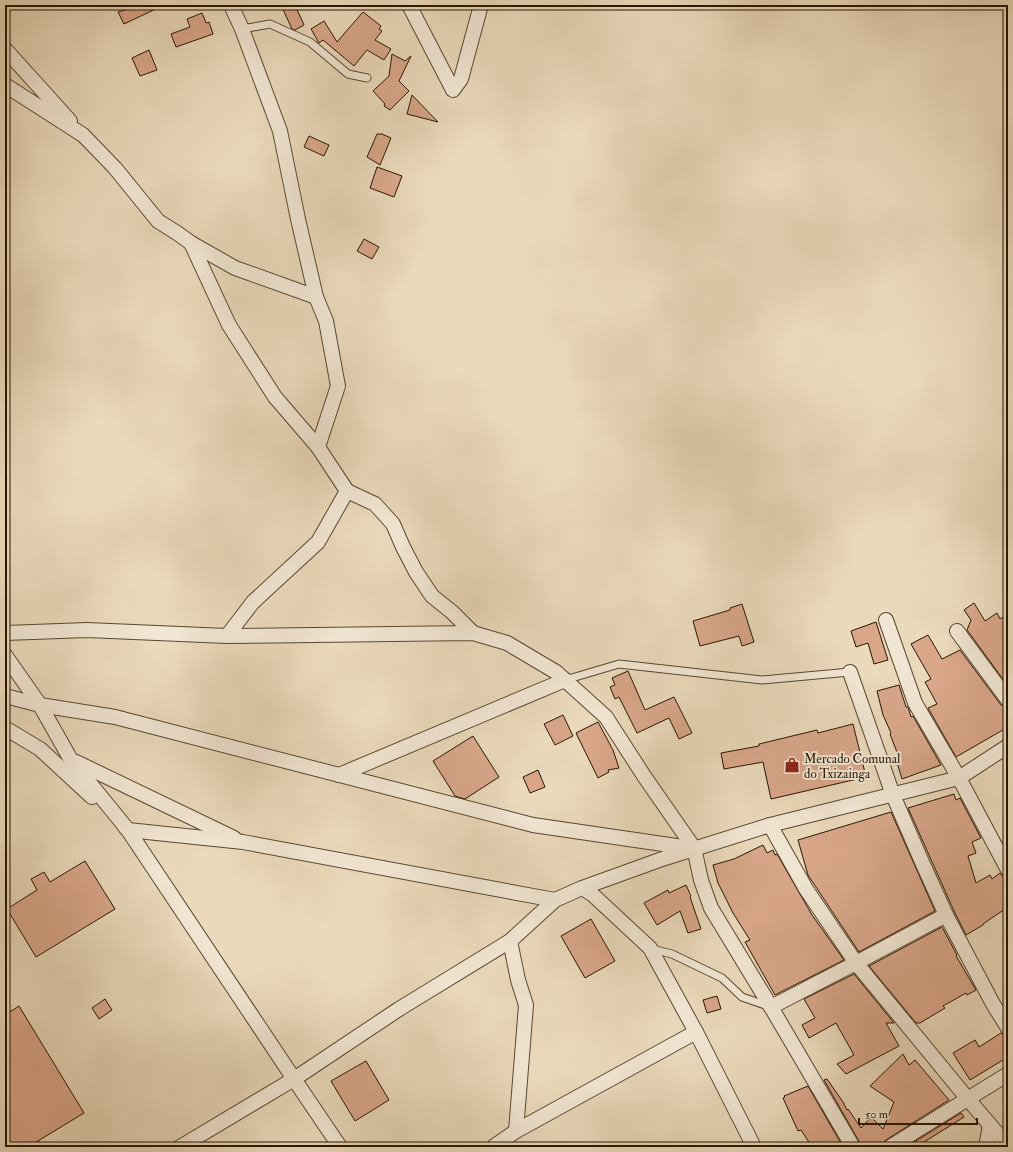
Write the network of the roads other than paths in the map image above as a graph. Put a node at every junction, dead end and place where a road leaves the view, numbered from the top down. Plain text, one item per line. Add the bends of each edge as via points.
1 (231, 5) edge
2 (409, 5) edge
3 (481, 5) edge
4 (242, 29) junction
5 (5, 49) edge
6 (367, 78) dead end
7 (5, 85) edge
8 (82, 135) junction
9 (191, 243) junction
10 (316, 297) junction
11 (318, 447) junction
12 (347, 491) junction
13 (886, 620) dead end
14 (957, 631) dead end
15 (5, 633) edge
16 (473, 633) junction
17 (227, 636) junction
18 (5, 655) edge
19 (850, 672) joint
20 (565, 680) junction
21 (5, 696) edge
22 (1008, 700) edge
23 (40, 705) junction
24 (5, 728) edge
25 (1008, 746) edge
26 (40, 749) junction
27 (71, 760) junction
28 (339, 775) junction
29 (959, 778) junction
30 (893, 795) junction
31 (770, 825) junction
32 (128, 830) junction
33 (243, 842) junction
34 (694, 848) junction
35 (1008, 870) edge
36 (582, 888) junction
37 (555, 900) junction
38 (946, 915) junction
39 (510, 941) junction
40 (650, 948) junction
41 (856, 963) junction
42 (771, 1007) junction
43 (1008, 1028) edge
44 (696, 1032) junction
45 (1008, 1074) edge
46 (294, 1079) junction
47 (967, 1098) junction
48 (990, 1125) junction
49 (516, 1131) junction
50 (1008, 1146) edge
51 (180, 1147) edge
52 (340, 1147) edge
53 (493, 1147) edge
54 (754, 1147) edge
55 (853, 1147) edge
56 (890, 1147) edge
57 (986, 1147) edge

1 - 4 street
2 - 3 street via 453,90 461,79
4 - 6 lane via 270,24 310,42 348,74
4 - 10 street via 280,131
5 - 8 street
7 - 8 street
8 - 9 street via 115,168 158,221
9 - 10 street via 235,268
9 - 11 street via 229,325 275,397
10 - 11 street via 326,321 338,386
11 - 12 street
12 - 16 street via 375,504 393,524 416,572 432,596
12 - 17 street via 318,542 253,602
13 - 29 street via 915,703
14 - 22 street
15 - 17 street via 87,630
16 - 17 street
16 - 20 street via 507,643
18 - 23 street
19 - 20 lane via 762,680 619,664
19 - 30 street
20 - 28 street
20 - 34 street via 606,717
21 - 23 street
23 - 27 street
23 - 28 street via 115,717
24 - 26 street
25 - 29 street
26 - 27 street
26 - 32 street
27 - 32 street
27 - 33 street
28 - 34 street via 533,825
29 - 30 street
29 - 35 street
30 - 31 street
30 - 38 street
31 - 34 street
31 - 41 street via 806,889
32 - 33 street
32 - 46 street
33 - 37 street
34 - 36 street
34 - 42 street via 701,880 712,908
36 - 37 street
36 - 40 street via 592,894
37 - 39 street
38 - 41 street
38 - 43 street
39 - 46 street via 399,1009
39 - 49 street via 526,1005
40 - 42 lane via 672,954 722,978 742,997
40 - 44 street
41 - 42 street
41 - 47 street
42 - 55 street
44 - 49 street
44 - 54 street
45 - 47 street
46 - 51 street
46 - 52 street
47 - 48 street
47 - 56 street
48 - 50 street
48 - 57 street
49 - 53 street

